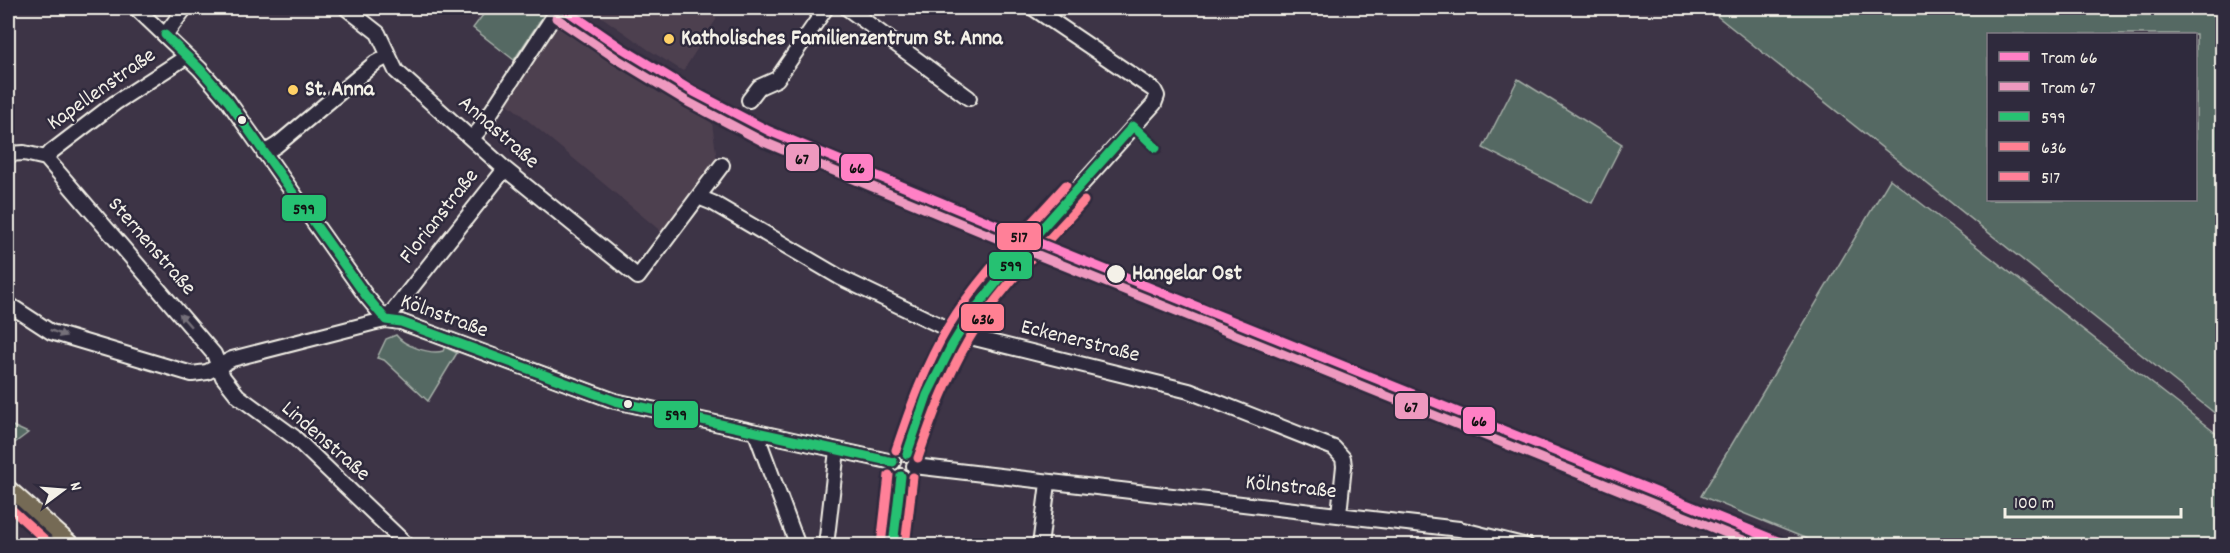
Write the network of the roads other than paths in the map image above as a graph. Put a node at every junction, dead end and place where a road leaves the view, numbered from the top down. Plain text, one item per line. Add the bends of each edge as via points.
1 (136, 8) edge
2 (184, 8) edge
3 (346, 8) edge
4 (559, 8) edge
5 (826, 8) edge
6 (847, 8) edge
7 (1033, 8) edge
8 (165, 35) junction
9 (388, 56) junction
10 (186, 57) junction
11 (969, 98) dead end
12 (749, 100) dead end
13 (472, 138) junction
14 (264, 153) junction
15 (8, 154) edge
16 (46, 158) junction
17 (722, 165) dead end
18 (505, 169) junction
19 (698, 197) junction
20 (8, 304) edge
21 (386, 320) junction
22 (958, 334) junction
23 (220, 366) junction
24 (756, 433) junction
25 (837, 450) junction
26 (911, 460) junction
27 (893, 462) junction
28 (901, 476) junction
29 (1048, 483) junction
30 (8, 490) edge
31 (1339, 514) junction
32 (71, 546) edge
33 (408, 546) edge
34 (798, 546) edge
35 (826, 546) edge
36 (893, 546) edge
37 (1040, 546) edge
38 (1527, 546) edge

1 - 8 street, Kölnstraße
2 - 8 street
3 - 9 street, Annastraße via 378,33
4 - 13 street
5 - 12 street via 777,79 759,87
6 - 11 street
7 - 22 street via 1154,90 1157,96 1028,244
8 - 10 street, Kölnstraße
9 - 13 street, Annastraße via 396,72
9 - 14 street
10 - 14 street, Kölnstraße via 228,101
10 - 16 street, Kapellenstraße via 115,103
13 - 18 street, Annastraße
14 - 21 street, Kölnstraße
15 - 16 street, Kapellenstraße
23 -> 16 street, Sternenstraße via 214,354
17 - 19 street
18 - 19 street, Annastraße via 638,277
18 - 21 street, Florianstraße
19 - 22 street, Eckenerstraße via 841,278
20 -> 23 street via 51,332 192,374
21 - 23 street via 232,359
21 - 24 street, Kölnstraße via 401,322 615,401
22 - 26 street via 927,394
22 - 31 street, Eckenerstraße via 1189,392 1334,448 1344,465
23 - 33 street, Lindenstraße via 238,396 294,437
24 - 25 street, Kölnstraße
24 - 34 street
25 - 27 street, Kölnstraße
25 - 35 street
26 - 27 street via 897,456
26 - 28 street via 911,472
26 - 29 street, Kölnstraße
27 - 28 street via 895,472
28 - 36 street
29 - 31 street, Kölnstraße
29 - 37 street
30 - 32 main road
31 - 38 street, Kölnstraße via 1459,529

